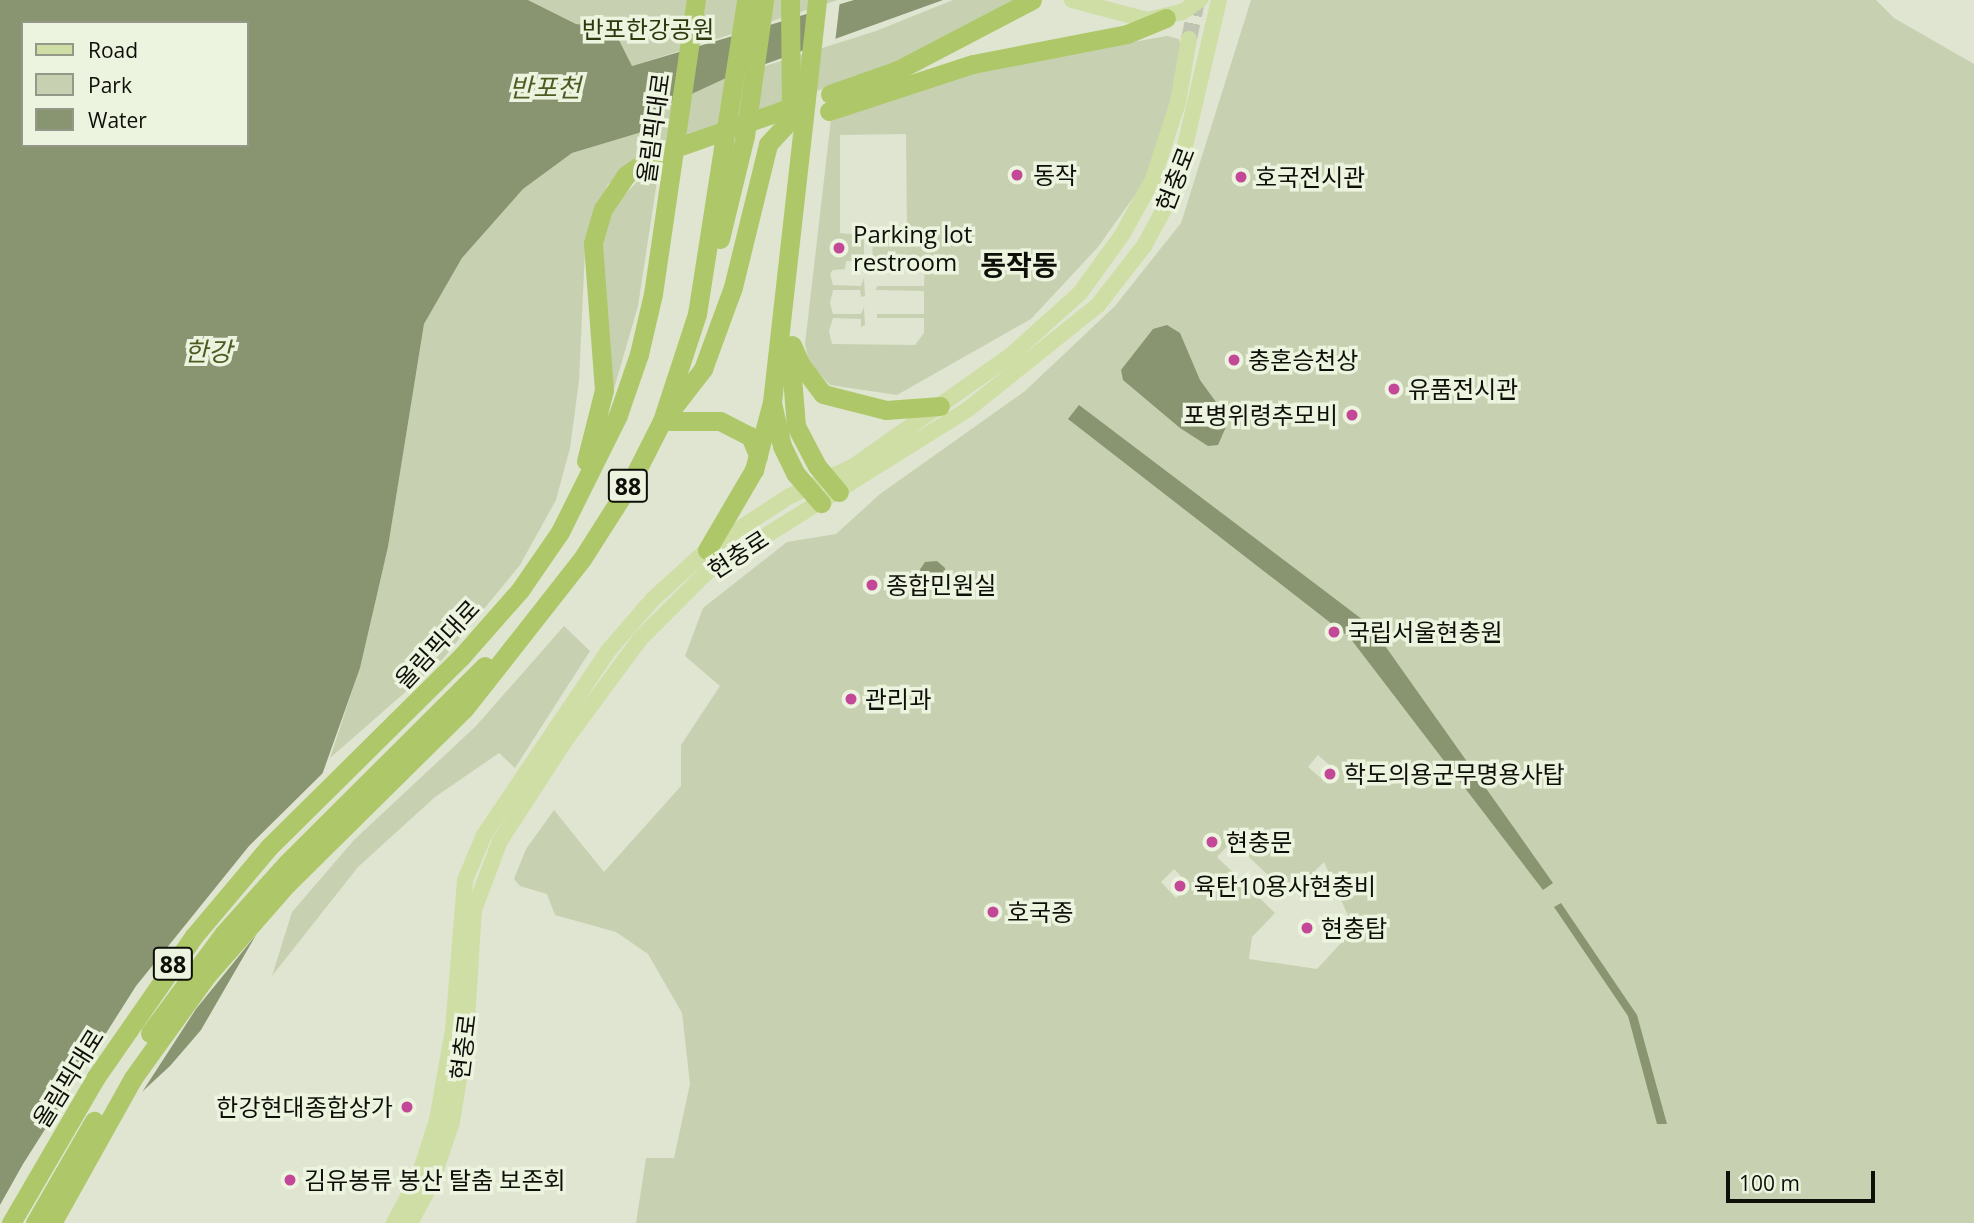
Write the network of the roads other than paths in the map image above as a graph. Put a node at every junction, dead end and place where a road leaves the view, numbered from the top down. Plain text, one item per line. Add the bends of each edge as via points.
1 (696, 0) edge
2 (746, 0) edge
3 (764, 0) edge
4 (790, 0) edge
5 (817, 0) edge
6 (829, 0) edge
7 (1032, 0) edge
8 (1200, 0) edge
9 (1219, 0) edge
10 (1077, 1) edge
11 (1166, 18) junction
12 (1189, 38) tunnel mouth
13 (814, 75) junction
14 (787, 111) junction
15 (792, 214) junction
16 (697, 314) junction
17 (791, 341) junction
18 (772, 402) junction
19 (940, 406) junction
20 (662, 421) junction
21 (758, 455) junction
22 (833, 485) junction
23 (805, 488) junction
24 (821, 503) junction
25 (560, 532) junction
26 (707, 550) junction
27 (401, 762) junction
28 (11, 1223) edge
29 (35, 1223) edge
30 (52, 1223) edge
31 (394, 1223) edge
32 (410, 1223) edge

1 - 25 highway, 올림픽대로 / 88 via 653,294 639,354 618,415
2 - 16 highway, 올림픽대로 / 88
3 - 16 highway, 올림픽대로 / 88 via 732,201
4 - 14 highway
5 - 13 highway
6 - 13 highway
7 - 11 highway via 830,103 973,64 1127,34
8 - 11 main road
9 - 22 main road, 현충로 via 1175,189 1125,273 1098,305 1021,370
10 - 11 main road via 1127,18
12 - 19 main road, 현충로 via 1178,102 1153,179 1105,261 1047,326
13 - 15 highway
13 - 17 highway
14 - 15 highway
14 - 20 highway via 768,144 733,287 703,369
14 - 25 highway via 656,155 625,176 603,209 593,243 604,390 591,448
15 - 18 highway
16 - 20 highway, 올림픽대로 / 88
17 - 19 highway via 801,365 823,394 886,410
17 - 22 highway via 788,372 796,426
18 - 21 highway
18 - 23 highway via 782,446
19 - 22 main road, 현충로
20 - 21 highway via 720,421 750,436
20 - 27 highway, 올림픽대로 / 88 via 631,482 541,614 465,708
21 - 26 highway via 754,471
22 - 23 main road, 현충로
22 - 24 main road, 현충로
23 - 24 highway
23 - 26 main road, 현충로
24 - 32 main road, 현충로 via 723,561 673,602 603,688 500,841 474,910 466,1036 452,1122 431,1184
25 - 28 highway, 올림픽대로 / 88 via 520,590 270,848 194,936 96,1077
26 - 31 main road, 현충로 via 653,599 608,650 484,835 465,880 453,1030 438,1120 419,1176
27 - 29 highway, 올림픽대로 / 88 via 286,863 183,986 111,1091
27 - 30 highway, 올림픽대로 / 88 via 207,975 133,1078

